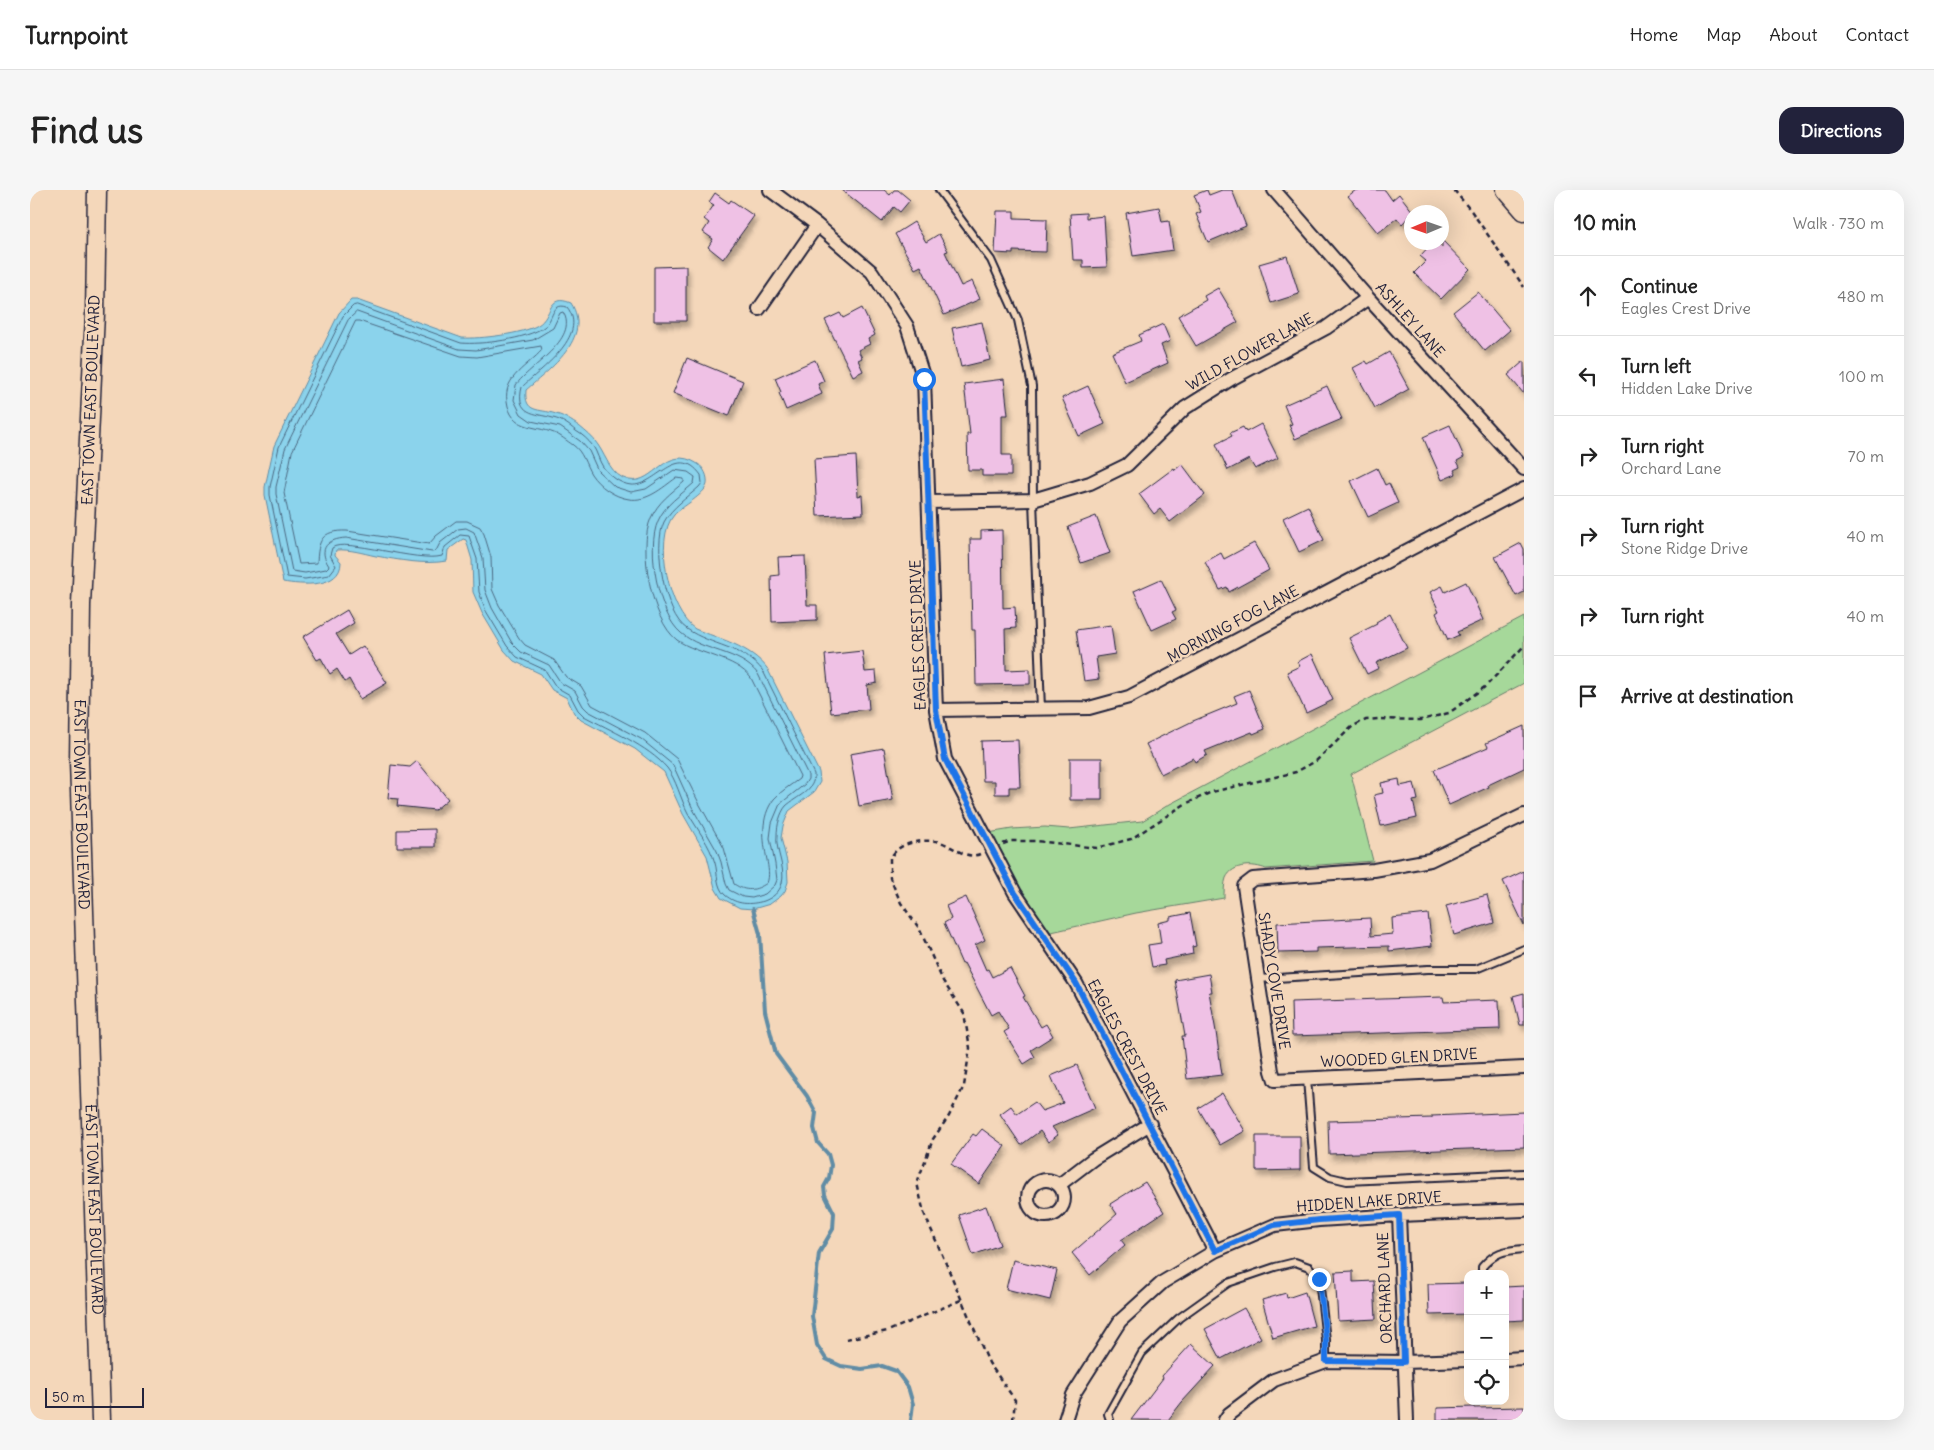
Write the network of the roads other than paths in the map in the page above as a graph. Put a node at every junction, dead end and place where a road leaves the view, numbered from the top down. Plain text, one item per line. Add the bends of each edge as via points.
1 (97, 190) edge
2 (939, 190) edge
3 (1274, 190) edge
4 (1506, 190) edge
5 (774, 191) edge
6 (1524, 211) edge
7 (817, 225) junction
8 (1368, 298) junction
9 (758, 309) dead end
10 (1524, 469) edge
11 (1524, 489) edge
12 (1033, 500) junction
13 (929, 502) junction
14 (1041, 709) junction
15 (936, 710) junction
16 (1524, 814) edge
17 (1524, 949) edge
18 (1258, 979) junction
19 (1524, 1068) edge
20 (1307, 1079) junction
21 (1275, 1080) joint
22 (1150, 1124) junction
23 (1524, 1173) edge
24 (1059, 1185) dead end
25 (1524, 1210) edge
26 (1399, 1215) junction
27 (1524, 1249) edge
28 (1215, 1251) junction
29 (1482, 1270) edge
30 (1524, 1358) edge
31 (1509, 1359) edge
32 (1464, 1360) edge
33 (1326, 1361) junction
34 (1404, 1362) junction
35 (101, 1420) edge
36 (1065, 1420) edge
37 (1110, 1420) edge
38 (1225, 1420) edge
39 (1406, 1420) edge

1 - 35 street, EAST TOWN EAST BOULEVARD via 79,762
2 - 12 lane via 991,260 1018,320 1032,386
3 - 8 street, ASHLEY LANE
4 - 6 street
5 - 7 street, EAGLES CREST DRIVE
7 - 9 street
7 - 13 street, EAGLES CREST DRIVE via 872,272 907,326 924,379
8 - 10 street, ASHLEY LANE
8 - 12 street, WILD FLOWER LANE via 1326,328 1231,378 1185,408 1128,465 1090,483
11 - 14 street, MORNING FOG LANE via 1129,697 1089,708
12 - 13 street, WILD FLOWER LANE
12 - 14 lane
13 - 15 street, EAGLES CREST DRIVE
14 - 15 street, MORNING FOG LANE
15 - 22 street, EAGLES CREST DRIVE via 945,759 1015,893 1076,983
16 - 18 street, SHADY COVE DRIVE via 1430,860 1374,870 1253,879 1244,886
17 - 18 lane via 1476,969
18 - 21 street, SHADY COVE DRIVE
19 - 20 street, WOODED GLEN DRIVE
20 - 21 street, WOODED GLEN DRIVE
20 - 23 lane via 1314,1167 1330,1177 1347,1181
22 - 24 street via 1092,1159
22 - 28 street, EAGLES CREST DRIVE
25 - 26 street, HIDDEN LAKE DRIVE
26 - 28 street, HIDDEN LAKE DRIVE via 1274,1225
26 - 34 street, ORCHARD LANE
27 - 29 lane via 1502,1251 1490,1257
28 - 36 street, HIDDEN LAKE DRIVE via 1163,1282 1120,1321 1073,1395
30 - 31 street
32 - 34 street
33 - 34 street
33 - 37 lane via 1319,1279 1309,1267 1295,1262 1275,1267 1228,1283 1179,1318 1142,1353 1108,1414
33 - 38 street via 1274,1380
34 - 39 street, ORCHARD LANE

